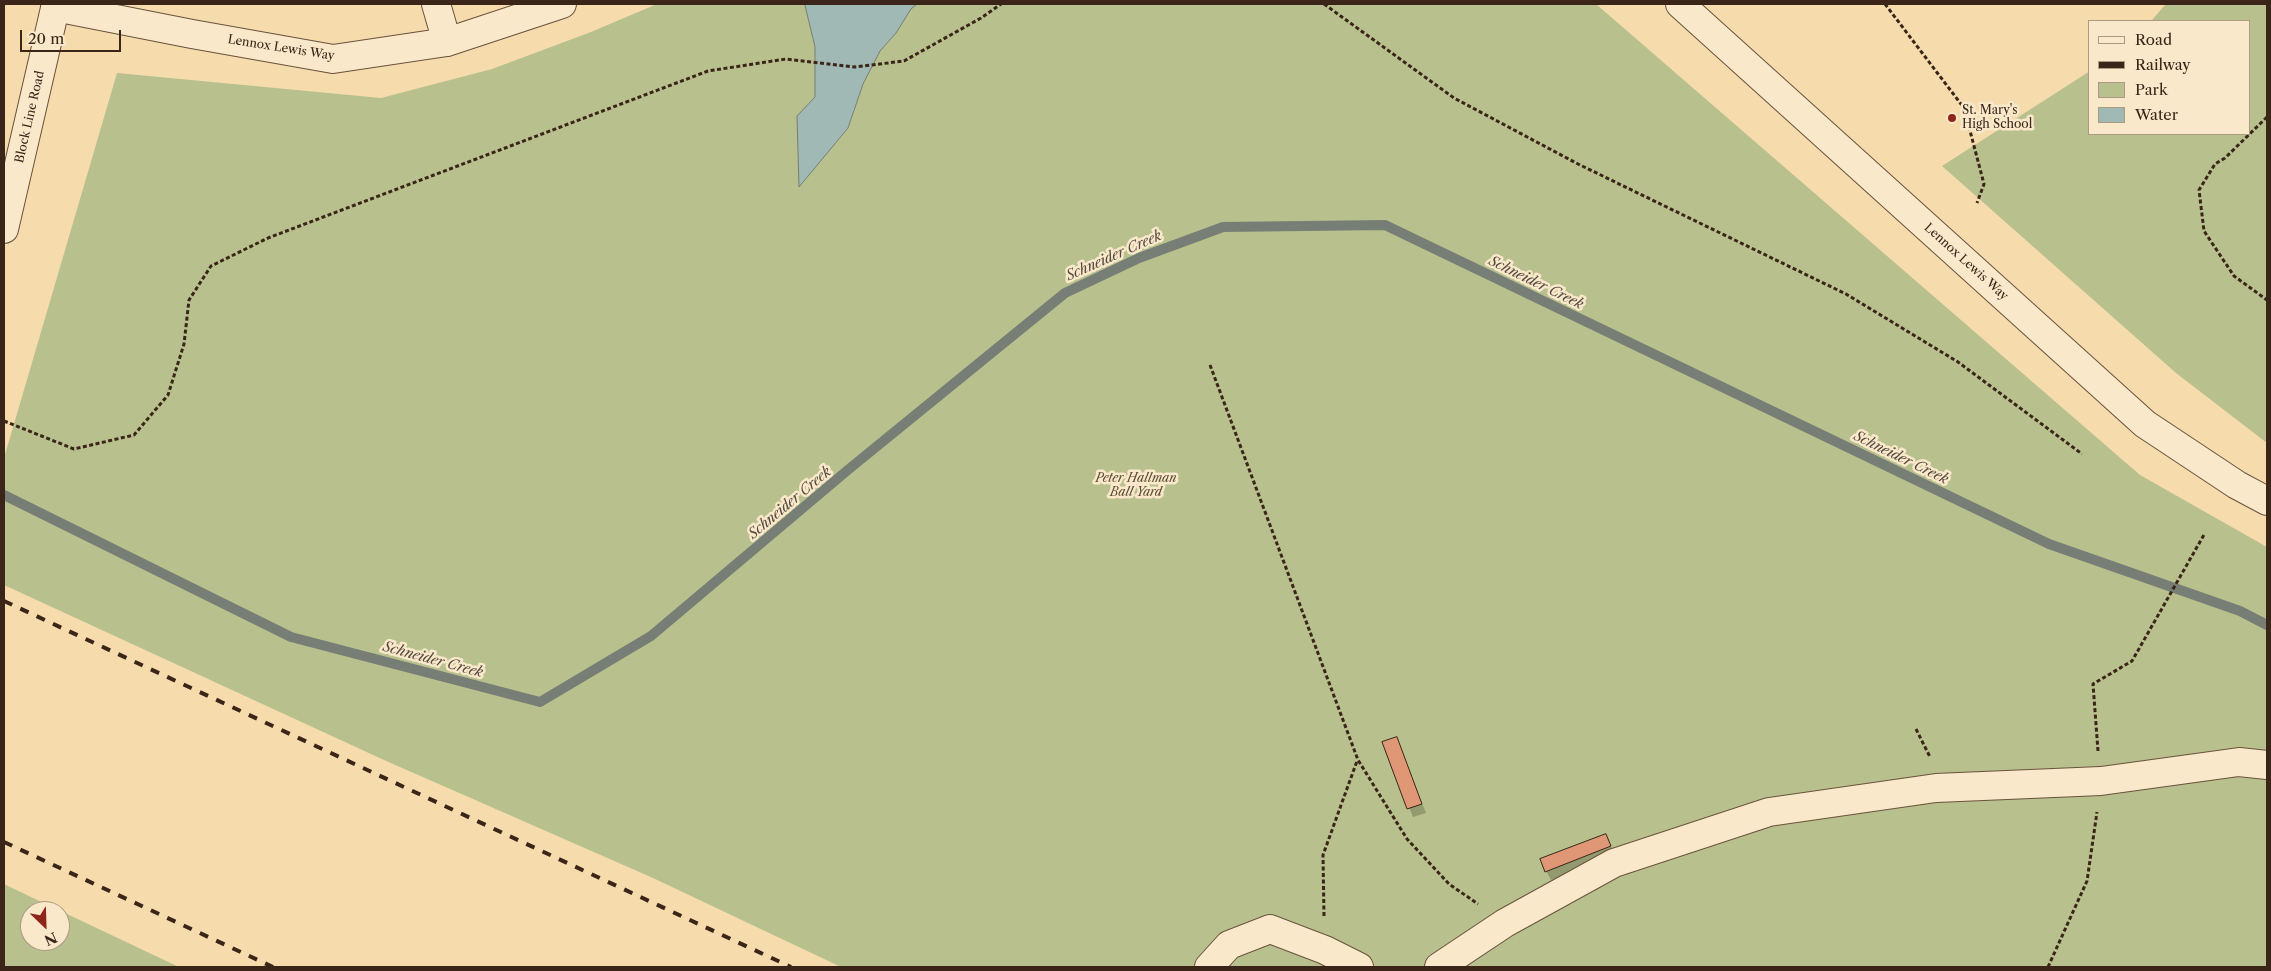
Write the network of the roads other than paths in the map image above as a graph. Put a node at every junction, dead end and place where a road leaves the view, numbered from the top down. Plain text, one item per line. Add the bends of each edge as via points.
1 (436, 4) edge
2 (562, 4) edge
3 (1680, 4) edge
4 (56, 5) edge
5 (447, 42) junction
6 (4, 229) edge
7 (2267, 502) edge
8 (2267, 764) edge
9 (1209, 967) edge
10 (1359, 967) edge
11 (1440, 967) edge

1 - 5 street
2 - 5 street, Lennox Lewis Way
3 - 7 street, Lennox Lewis Way via 2145,424
4 - 5 street, Lennox Lewis Way via 192,34 333,58
4 - 6 street, Block Line Road
8 - 11 street via 2238,762 2101,781 1936,788 1769,812 1614,863 1505,922
9 - 10 street via 1229,944 1270,929

